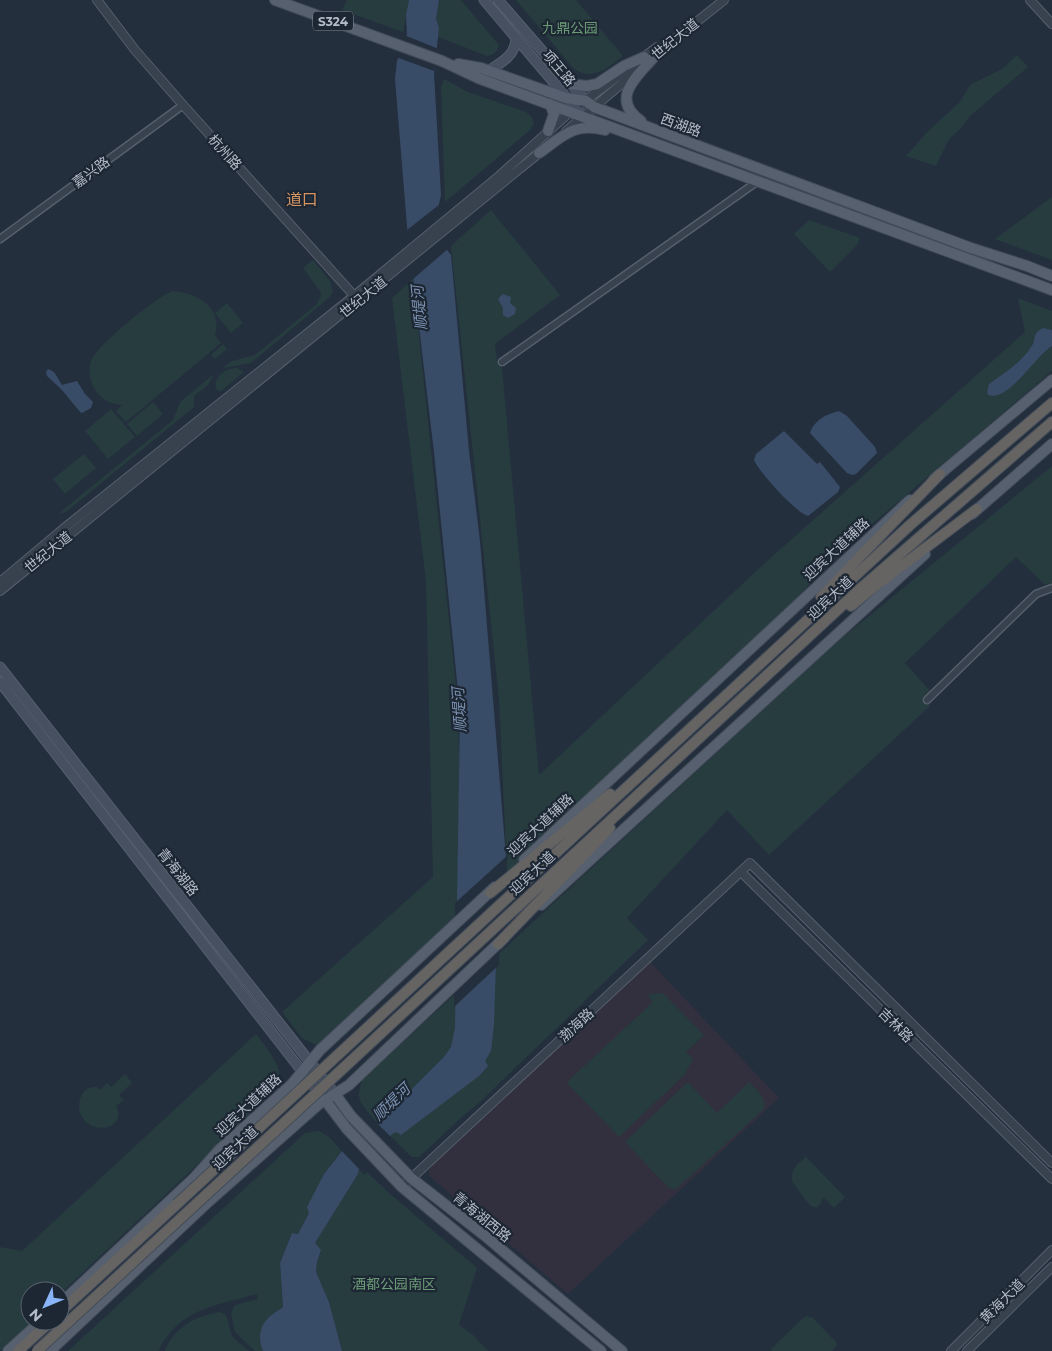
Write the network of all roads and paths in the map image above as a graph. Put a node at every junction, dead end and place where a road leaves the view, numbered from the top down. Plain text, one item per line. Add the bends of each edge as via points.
1 (97, 0) edge
2 (275, 0) edge
3 (484, 0) edge
4 (498, 0) edge
5 (716, 0) edge
6 (724, 0) edge
7 (1030, 0) edge
8 (1052, 24) edge
9 (516, 38) junction
10 (649, 56) junction
11 (442, 61) junction
12 (488, 71) junction
13 (570, 84) junction
14 (566, 98) junction
15 (550, 104) junction
16 (590, 104) junction
17 (183, 105) junction
18 (573, 110) junction
19 (583, 116) junction
20 (548, 131) junction
21 (678, 138) junction
22 (669, 148) junction
23 (539, 153) junction
24 (758, 181) junction
25 (0, 239) edge
26 (408, 256) junction
27 (1052, 275) edge
28 (1052, 290) edge
29 (356, 298) junction
30 (502, 362) dead end
31 (1052, 380) edge
32 (1052, 403) edge
33 (1052, 422) edge
34 (1052, 444) edge
35 (940, 474) junction
36 (977, 509) junction
37 (0, 582) edge
38 (1052, 588) edge
39 (0, 591) edge
40 (0, 666) edge
41 (749, 672) junction
42 (0, 682) edge
43 (742, 698) junction
44 (927, 700) dead end
45 (729, 710) junction
46 (647, 767) junction
47 (750, 863) joint
48 (740, 872) junction
49 (512, 873) junction
50 (490, 893) joint
51 (498, 944) junction
52 (310, 1063) junction
53 (302, 1072) junction
54 (335, 1094) junction
55 (325, 1100) junction
56 (1052, 1163) edge
57 (411, 1178) junction
58 (1052, 1178) edge
59 (402, 1187) junction
60 (1052, 1250) edge
61 (1052, 1267) edge
62 (70, 1295) edge
63 (70, 1303) edge
64 (30, 1331) edge
65 (39, 1331) edge
66 (8, 1351) edge
67 (18, 1351) edge
68 (37, 1351) edge
69 (50, 1351) edge
70 (601, 1351) edge
71 (622, 1351) edge
72 (952, 1351) edge
73 (967, 1351) edge

1 - 17 street, 杭州路
2 - 11 main road, S324
3 - 9 main road, 项王路
4 - 13 main road, 项王路
5 - 10 street, 世纪大道
6 - 10 street, 世纪大道
7 - 8 street
9 - 12 main road via 516,46 506,59
9 - 14 main road, 项王路
10 - 13 main road via 624,66 597,84
10 - 16 street, 世纪大道
10 - 21 main road via 630,84 626,102 640,121
11 - 12 main road, 西湖路
11 - 15 main road, 西湖路
12 - 14 main road, 西湖路
13 - 16 main road, 项王路
14 - 16 main road, 西湖路
14 - 18 main road, 项王路
15 - 18 main road, 西湖路
15 - 20 main road via 554,114
16 - 18 street, 世纪大道
16 - 19 street, 世纪大道
16 - 21 main road, 西湖路
17 - 25 street, 嘉兴路
17 - 29 street, 杭州路
18 - 19 main road, 西湖路
18 - 20 street, 世纪大道
19 - 22 main road, 西湖路
19 - 23 street, 世纪大道
20 - 26 street, 世纪大道
21 - 27 main road, 西湖路 via 971,248
22 - 23 main road via 586,127 569,132
22 - 24 main road, 西湖路
23 - 26 street, 世纪大道 via 448,229
24 - 28 main road, 西湖路
24 - 30 street
26 - 29 street, 世纪大道
29 - 37 street, 世纪大道
29 - 39 street, 世纪大道
31 - 35 main road, 迎宾大道辅路
32 - 41 highway, 迎宾大道 via 910,524
33 - 43 highway, 迎宾大道 via 861,588
34 - 36 main road
35 - 41 highway via 825,593 767,647
35 - 49 main road, 迎宾大道辅路
36 - 43 highway via 879,583 768,682
36 - 51 main road via 902,573
38 - 44 street via 1036,594
40 - 52 main road, 青海湖路
41 - 46 highway, 迎宾大道
42 - 53 main road, 青海湖路
43 - 45 highway, 迎宾大道
45 - 51 highway via 688,756 608,831
45 - 68 highway, 迎宾大道, bridge
46 - 49 highway
46 - 63 highway, 迎宾大道, bridge
47 - 48 street, 渤海路
47 - 56 street, 吉林路
48 - 57 street, 渤海路
48 - 58 street, 吉林路
49 - 50 highway
50 - 52 main road, 迎宾大道辅路 via 320,1050
51 - 54 main road via 349,1085
52 - 53 main road, 迎宾大道辅路
52 - 54 main road, 青海湖路
53 - 55 main road, 青海湖路
53 - 62 main road, 迎宾大道辅路
54 - 55 main road
54 - 57 main road, 青海湖西路 via 356,1121
55 - 59 main road, 青海湖西路 via 347,1129
55 - 69 main road via 206,1203
57 - 59 street, 渤海路
57 - 71 main road, 青海湖西路 via 484,1234
59 - 70 main road, 青海湖西路
60 - 72 street, 黄海大道
61 - 73 street, 黄海大道
64 - 66 main road
65 - 67 highway

